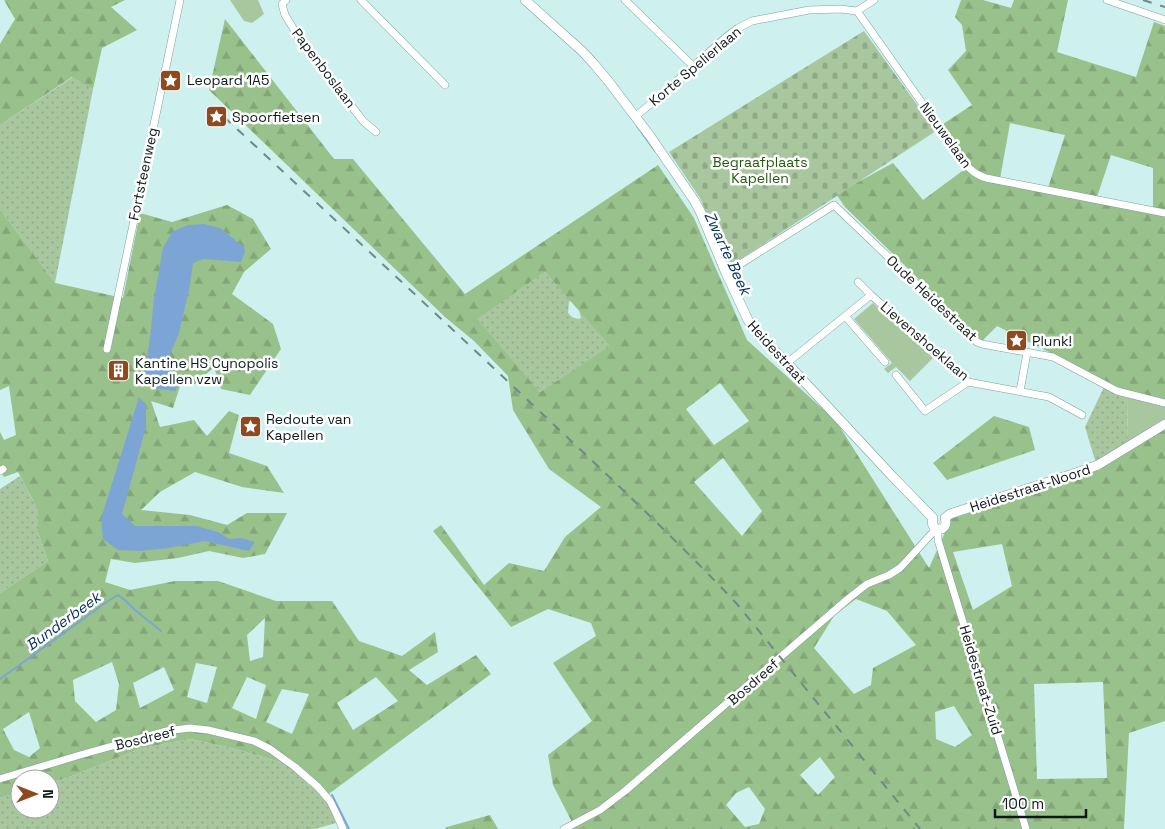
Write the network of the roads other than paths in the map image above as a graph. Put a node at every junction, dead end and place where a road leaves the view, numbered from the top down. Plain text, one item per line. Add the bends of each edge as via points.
1 (180, 0) edge
2 (286, 0) edge
3 (361, 0) edge
4 (525, 0) edge
5 (625, 0) edge
6 (874, 0) edge
7 (1107, 0) edge
8 (857, 11) junction
9 (1165, 20) edge
10 (694, 66) junction
11 (445, 85) dead end
12 (635, 117) junction
13 (376, 132) dead end
14 (1165, 213) edge
15 (726, 273) junction
16 (858, 282) dead end
17 (871, 295) junction
18 (845, 316) junction
19 (107, 349) dead end
20 (1027, 353) junction
21 (885, 362) dead end
22 (787, 363) junction
23 (896, 376) dead end
24 (968, 382) junction
25 (1020, 391) junction
26 (1165, 403) edge
27 (1082, 415) dead end
28 (1165, 424) edge
29 (933, 518) junction
30 (945, 518) junction
31 (937, 529) junction
32 (0, 779) edge
33 (343, 829) edge
34 (564, 829) edge
35 (1026, 829) edge

1 - 19 street, Fortsteenweg
2 - 13 street, Papenboslaan via 282,4 283,10 298,36 363,121
3 - 11 street
4 - 12 street, Heidestraat via 582,51
5 - 10 street
6 - 8 street
7 - 9 street
8 - 10 street, Korte Spelierlaan via 809,10 752,20
8 - 14 street, Nieuwelaan via 974,173
10 - 12 street, Korte Spelierlaan
12 - 15 street, Heidestraat via 694,200
15 - 20 street, Oude Heidestraat via 834,205 977,342
15 - 22 street, Heidestraat via 754,330
16 - 17 street, Lievenshoeklaan
17 - 18 street
17 - 24 street, Lievenshoeklaan
18 - 21 street
18 - 22 street
20 - 25 street
20 - 26 street, Oude Heidestraat via 1053,357 1117,390
22 - 29 street, Heidestraat
23 - 24 street via 926,411
24 - 25 street, Lievenshoeklaan
25 - 27 street, Lievenshoeklaan via 1049,397
28 - 30 street, Heidestraat-Noord via 1098,465
29 - 30 street via 939,515
29 - 31 street, Heidestraat via 933,526
30 - 31 street via 945,526
31 - 34 street, Bosdreef via 900,568 867,584 849,598 624,791 600,810
31 - 35 street, Heidestraat-Zuid
32 - 33 street, Bosdreef via 166,731 208,730 254,741 295,767 330,801

